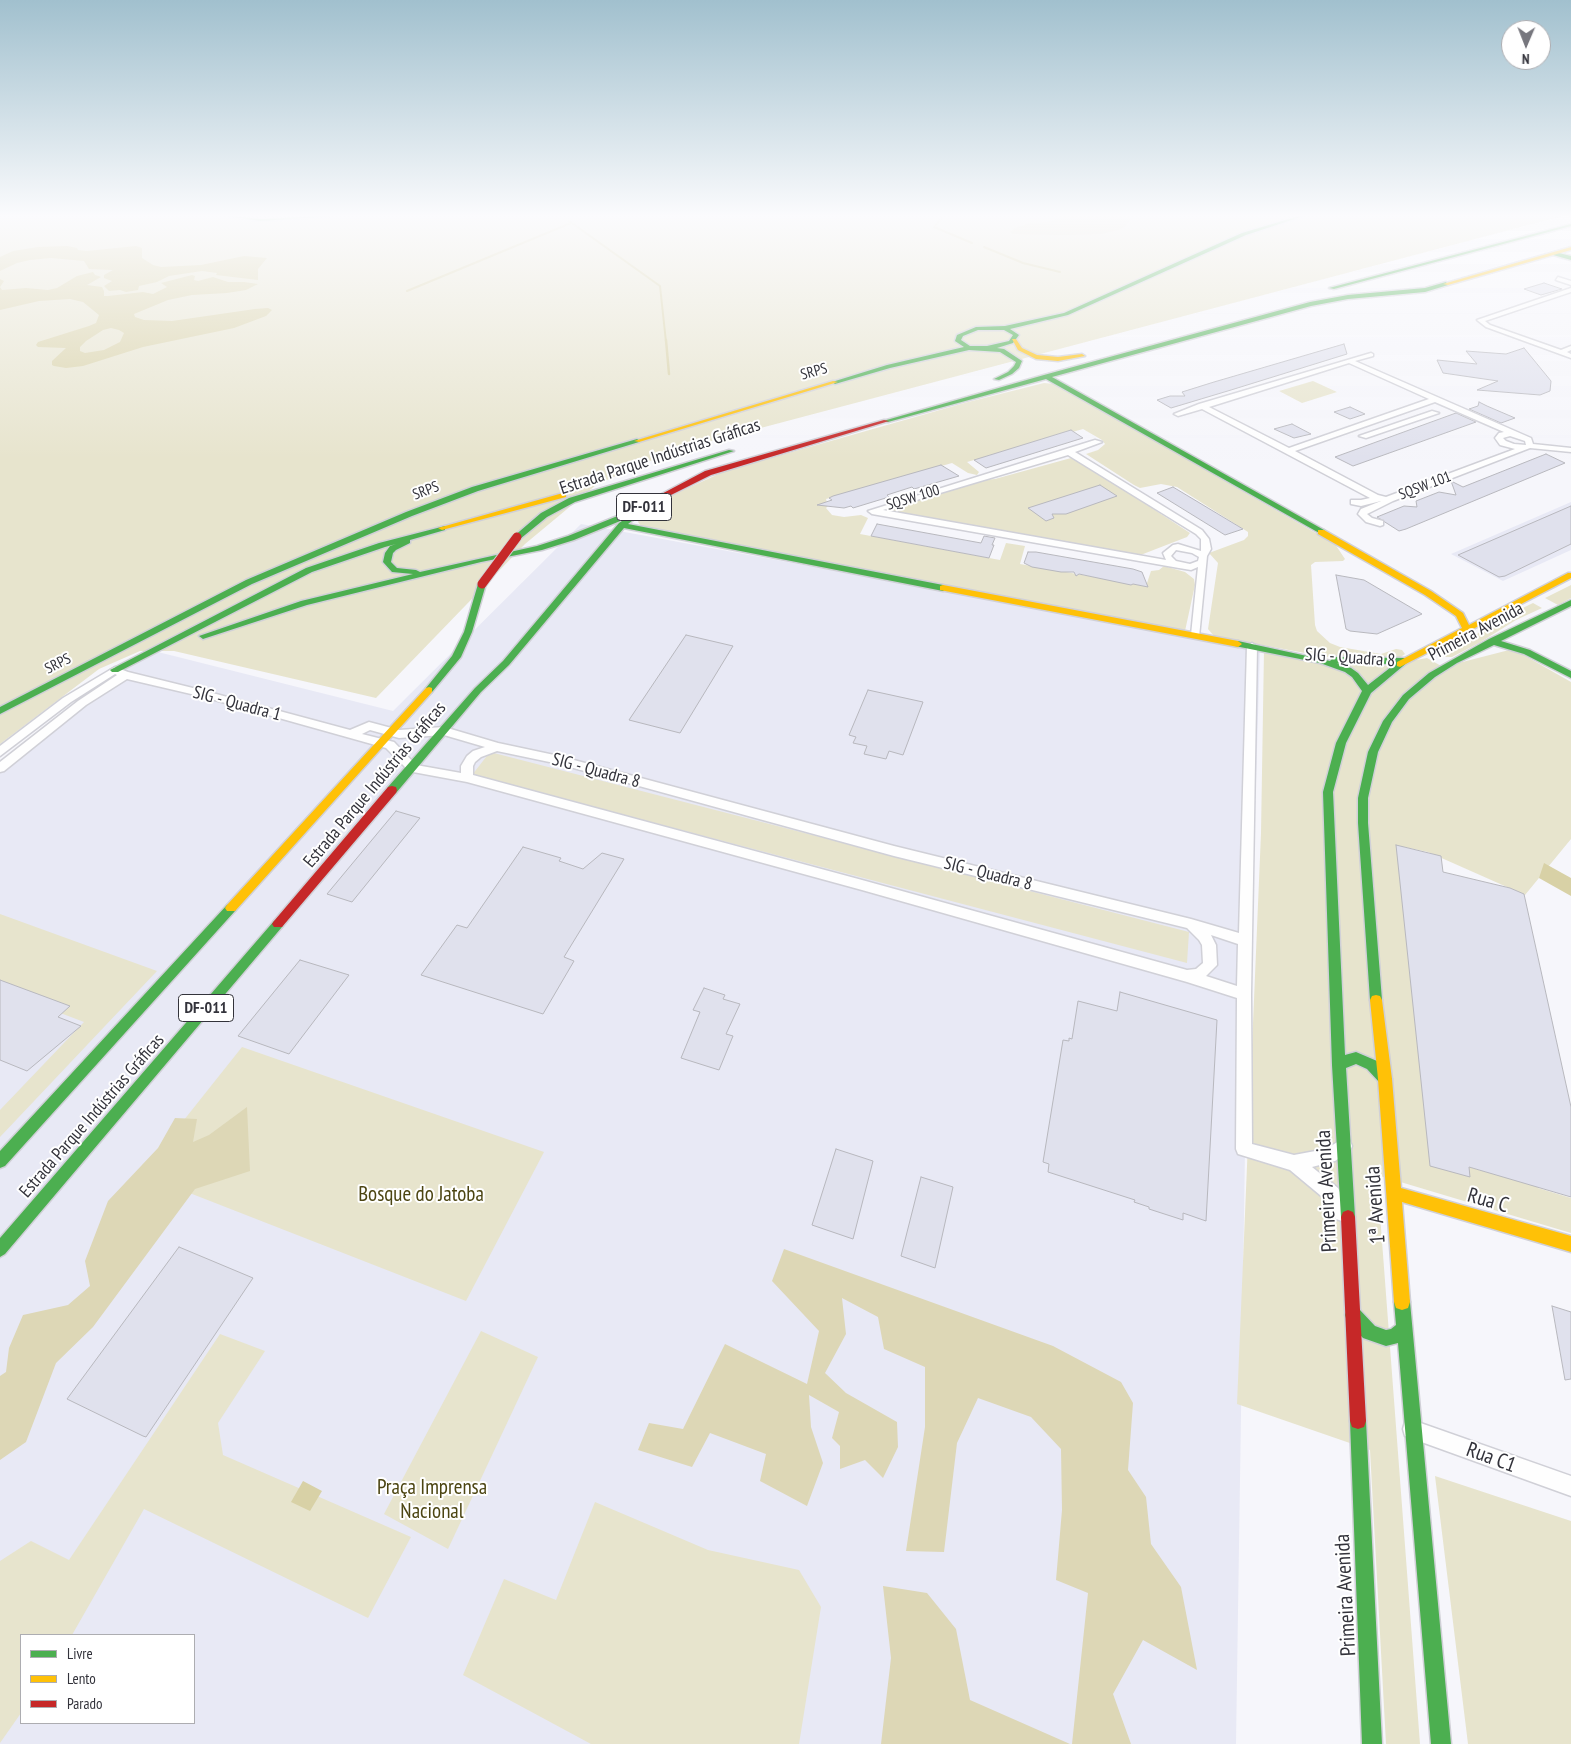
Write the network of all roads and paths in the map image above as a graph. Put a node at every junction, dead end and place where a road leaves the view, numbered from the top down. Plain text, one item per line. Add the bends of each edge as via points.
1 (1108, 296) edge
2 (1303, 296) edge
3 (1355, 296) edge
4 (1552, 296) edge
5 (1056, 317) junction
6 (1005, 328) junction
7 (1015, 337) junction
8 (958, 341) junction
9 (968, 348) junction
10 (986, 348) junction
11 (1571, 348) edge
12 (1561, 352) junction
13 (1371, 355) dead end
14 (1082, 356) junction
15 (1571, 356) edge
16 (1349, 361) junction
17 (889, 366) junction
18 (1046, 376) junction
19 (997, 379) junction
20 (1434, 400) junction
21 (1202, 406) junction
22 (1435, 413) dead end
23 (1178, 414) dead end
24 (1378, 418) junction
25 (1396, 425) junction
26 (1496, 426) junction
27 (1502, 435) junction
28 (1516, 435) junction
29 (839, 436) junction
30 (1363, 436) dead end
31 (1098, 442) dead end
32 (1507, 445) junction
33 (1528, 445) junction
34 (742, 448) dead end
35 (1571, 450) edge
36 (1288, 451) junction
37 (1069, 452) junction
38 (1511, 454) junction
39 (694, 461) junction
40 (1377, 498) junction
41 (1392, 500) junction
42 (1354, 502) dead end
43 (639, 510) junction
44 (1380, 523) dead end
45 (622, 525) junction
46 (453, 526) junction
47 (1200, 532) junction
48 (1174, 549) junction
49 (1143, 559) junction
50 (1203, 559) junction
51 (361, 564) dead end
52 (1182, 566) junction
53 (309, 570) junction
54 (432, 571) junction
55 (1571, 575) edge
56 (365, 577) dead end
57 (1201, 580) junction
58 (339, 594) junction
59 (1530, 597) junction
60 (1571, 603) edge
61 (1447, 605) junction
62 (1547, 606) junction
63 (1491, 615) junction
64 (1466, 628) junction
65 (1516, 630) junction
66 (1196, 636) junction
67 (1492, 641) junction
68 (1252, 646) junction
69 (1434, 648) junction
70 (1296, 655) junction
71 (1538, 658) junction
72 (1404, 661) junction
73 (1454, 661) junction
74 (120, 673) junction
75 (1571, 675) edge
76 (1367, 691) junction
77 (0, 711) edge
78 (444, 731) junction
79 (392, 732) junction
80 (349, 734) junction
81 (385, 744) junction
82 (497, 747) junction
83 (0, 752) edge
84 (0, 768) edge
85 (413, 768) junction
86 (467, 778) junction
87 (1191, 924) junction
88 (1246, 941) junction
89 (1187, 976) junction
90 (1244, 994) junction
91 (1339, 1065) junction
92 (1385, 1079) junction
93 (1344, 1146) junction
94 (0, 1161) edge
95 (1294, 1162) junction
96 (1394, 1193) junction
97 (1348, 1224) junction
98 (1571, 1244) edge
99 (0, 1249) edge
100 (1353, 1315) junction
101 (1404, 1329) junction
102 (1412, 1429) junction
103 (1571, 1486) edge
104 (1372, 1744) edge
105 (1442, 1744) edge

1 - 5 main road, SRPS
2 - 14 main road
3 - 18 main road, Estrada Parque Indústrias Gráficas / DF-011 via 1310,304
4 - 12 street via 1480,320 1488,326
5 - 6 main road, SRPS
5 - 7 main road, SRPS
6 - 7 main road
6 - 8 main road, SRPS via 973,330 960,335
7 - 10 main road, SRPS via 1006,344
7 - 14 main road via 1020,349 1036,357
8 - 9 main road
8 - 17 main road, SRPS
9 - 10 main road, SRPS
9 - 17 main road, SRPS
10 - 19 main road via 1002,350 1019,361 1010,373
11 - 12 street
12 - 15 street
13 - 16 street
14 - 19 main road
16 - 20 street
16 - 21 street
17 - 77 main road, SRPS via 475,488 249,582
18 - 29 main road, Estrada Parque Indústrias Gráficas / DF-011
18 - 61 main road
19 - 29 main road via 856,418
20 - 24 street
20 - 26 street
21 - 23 street
21 - 36 street, SQSW 101
22 - 25 street
24 - 25 street
24 - 36 street
25 - 30 street
26 - 27 street
26 - 28 street
27 - 28 street
27 - 32 street via 1500,440
28 - 33 street
29 - 43 main road, Estrada Parque Indústrias Gráficas / DF-011 via 708,473
31 - 37 street
32 - 33 street
32 - 38 street
33 - 35 street, SQSW 101
33 - 38 street, SQSW 101
34 - 39 main road, Estrada Parque Indústrias Gráficas / DF-011
36 - 40 street, SQSW 101
37 - 47 street
37 - 49 street, SQSW 100 via 872,510
38 - 41 street, SQSW 101
39 - 46 main road
39 - 79 main road, Estrada Parque Indústrias Gráficas / DF-011, bridge via 572,500 544,515 517,537 482,584 468,632 456,657
40 - 41 street, SQSW 101
40 - 42 street
41 - 44 street via 1362,514
43 - 45 main road, Estrada Parque Indústrias Gráficas / DF-011
43 - 54 main road via 548,545
45 - 66 main road, SIG - Quadra 8
45 - 78 main road, Estrada Parque Indústrias Gráficas / DF-011 via 506,664 478,690
46 - 53 main road via 382,544
46 - 54 main road via 402,543 387,557 390,567 401,572
47 - 48 street, SQSW 100
47 - 50 street via 1207,549
48 - 49 street, SQSW 100
48 - 50 street via 1190,549
48 - 52 street via 1167,556
49 - 52 street, SQSW 100
50 - 52 street via 1197,566
50 - 57 street
51 - 53 main road via 344,562
52 - 57 street
53 - 74 main road
54 - 58 main road
55 - 59 main road, Primeira Avenida
56 - 58 main road
57 - 66 street
58 - 74 main road via 283,609 193,640
59 - 62 main road
59 - 63 main road, Primeira Avenida
60 - 62 main road, Primeira Avenida
61 - 63 main road
61 - 64 main road via 1460,615
62 - 65 main road, Primeira Avenida
63 - 64 main road, Primeira Avenida
64 - 69 main road
65 - 67 main road, Primeira Avenida
65 - 71 main road via 1521,642
66 - 68 main road, SIG - Quadra 8
67 - 71 main road
67 - 73 main road, Primeira Avenida
68 - 70 main road, SIG - Quadra 8
68 - 88 street
69 - 72 main road
69 - 73 main road via 1439,656
70 - 72 main road, SIG - Quadra 8 via 1358,662
70 - 76 main road, SIG - Quadra 8 via 1348,670
71 - 75 main road
72 - 76 main road, Primeira Avenida
73 - 92 main road, Primeira Avenida via 1432,674 1406,697 1388,721 1373,752 1365,784 1363,823
74 - 80 street, SIG - Quadra 1
74 - 83 street via 68,700
74 - 84 street
76 - 91 main road, Primeira Avenida via 1340,743 1328,792
78 - 79 street
78 - 82 street, SIG - Quadra 8
78 - 85 main road, Estrada Parque Indústrias Gráficas / DF-011
79 - 80 street via 369,726
79 - 81 main road, Estrada Parque Indústrias Gráficas / DF-011
80 - 81 street, SIG - Quadra 1
81 - 85 street
81 - 94 main road, Estrada Parque Indústrias Gráficas / DF-011
82 - 86 street via 471,759
82 - 87 street, SIG - Quadra 8 via 559,760 894,851
85 - 86 street
85 - 99 main road, Estrada Parque Indústrias Gráficas / DF-011
86 - 89 street
87 - 88 street, SIG - Quadra 8
87 - 89 street via 1204,936 1211,955 1206,970
88 - 90 street
89 - 90 street
90 - 95 street via 1244,1149
91 - 92 main road via 1356,1058 1372,1065
91 - 93 main road, Primeira Avenida
92 - 96 main road, 1ª Avenida
93 - 95 street via 1329,1156
93 - 97 main road, Primeira Avenida
95 - 97 street via 1332,1194
96 - 98 main road, Rua C
96 - 101 main road, 1ª Avenida
97 - 100 main road, Primeira Avenida
100 - 101 main road via 1377,1336 1395,1336
100 - 104 main road, Primeira Avenida
101 - 102 main road
102 - 103 street, Rua C1
102 - 105 main road

